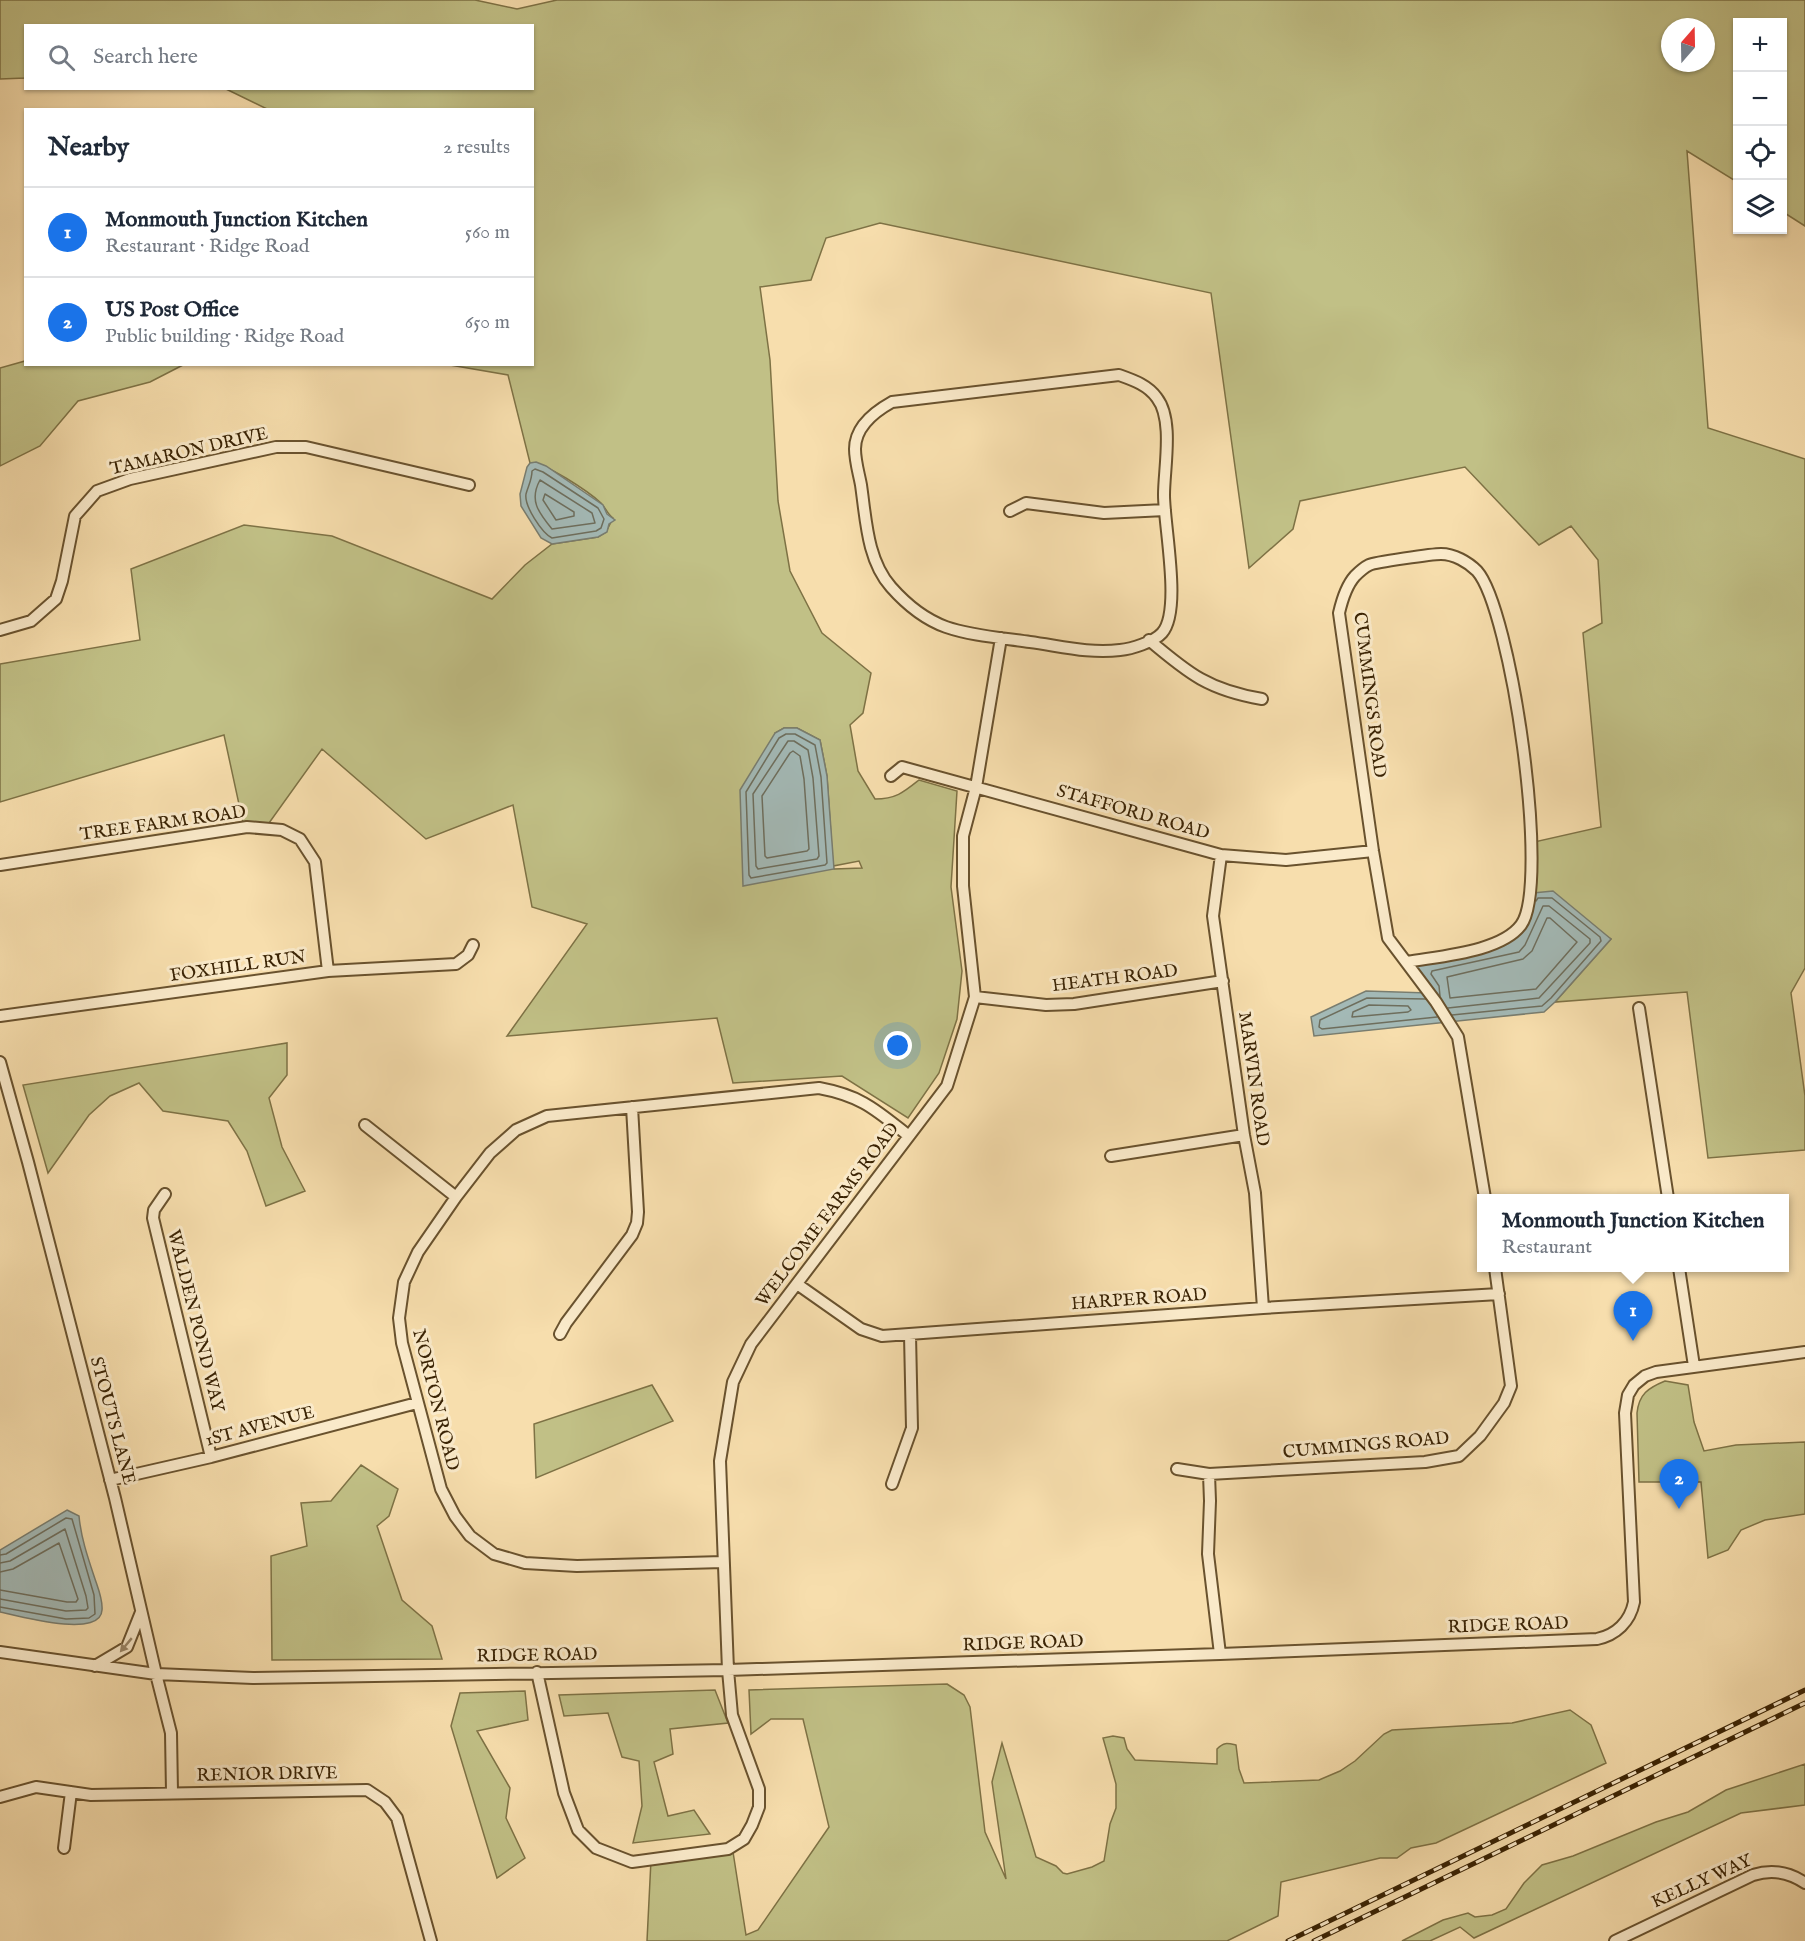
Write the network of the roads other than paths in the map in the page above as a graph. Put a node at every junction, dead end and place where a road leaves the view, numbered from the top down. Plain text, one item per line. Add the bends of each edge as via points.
1 (469, 485) dead end
2 (1165, 510) junction
3 (1010, 511) dead end
4 (0, 630) edge
5 (1001, 638) junction
6 (1149, 640) junction
7 (1262, 699) dead end
8 (891, 776) dead end
9 (976, 787) junction
10 (1373, 851) junction
11 (1221, 855) junction
12 (0, 865) edge
13 (473, 945) dead end
14 (1407, 962) junction
15 (327, 971) junction
16 (1223, 981) junction
17 (975, 997) junction
18 (1639, 1008) dead end
19 (0, 1016) edge
20 (0, 1062) edge
21 (632, 1107) junction
22 (365, 1125) dead end
23 (1244, 1135) junction
24 (909, 1136) junction
25 (1111, 1155) dead end
26 (165, 1194) dead end
27 (1484, 1194) edge
28 (1667, 1194) edge
29 (456, 1197) junction
30 (1496, 1272) edge
31 (1680, 1272) edge
32 (797, 1284) junction
33 (1499, 1294) junction
34 (1263, 1308) junction
35 (560, 1334) dead end
36 (910, 1335) junction
37 (1805, 1352) edge
38 (1694, 1366) junction
39 (417, 1403) junction
40 (211, 1457) junction
41 (1178, 1469) dead end
42 (1209, 1474) junction
43 (110, 1480) junction
44 (892, 1484) dead end
45 (723, 1562) junction
46 (141, 1611) junction
47 (0, 1652) edge
48 (1220, 1654) junction
49 (95, 1666) junction
50 (728, 1670) junction
51 (537, 1672) junction
52 (156, 1674) junction
53 (71, 1792) junction
54 (172, 1792) junction
55 (0, 1797) edge
56 (64, 1848) dead end
57 (1805, 1883) edge
58 (431, 1941) edge
59 (1615, 1941) edge

1 - 4 street, TAMARON DRIVE via 306,447 276,447 130,479 98,491 75,516 56,599 32,621
2 - 3 street via 1104,513 1026,503
2 - 5 street via 1166,416 1158,398 1142,384 1119,375 892,402 876,411 863,425 855,448 876,564 889,585 927,619
2 - 6 street via 1172,601 1162,633
5 - 6 street via 1089,651 1122,650
5 - 9 street, WELCOME FARMS ROAD
6 - 7 street via 1184,670 1215,687
8 - 9 street, STAFFORD ROAD via 902,768
9 - 11 street, STAFFORD ROAD
9 - 17 street, WELCOME FARMS ROAD via 963,836
10 - 11 street, STAFFORD ROAD via 1286,860
10 - 14 street, CUMMINGS ROAD via 1388,938
10 - 14 street, CUMMINGS ROAD via 1339,613 1343,595 1354,576 1370,565 1441,554 1459,558 1477,571 1488,590 1523,741 1530,809 1529,905 1522,924 1508,938 1492,946
11 - 16 street, MARVIN ROAD via 1213,916
12 - 15 street, TREE FARM ROAD via 247,827 282,830 300,839 315,862
13 - 15 street, FOXHILL RUN via 456,964
14 - 27 street, CUMMINGS ROAD via 1458,1037
15 - 19 street, FOXHILL RUN
16 - 17 street, HEATH ROAD via 1074,1004
16 - 23 street, MARVIN ROAD
17 - 24 street, WELCOME FARMS ROAD via 947,1086
18 - 28 street
20 - 43 street, STOUTS LANE
21 - 24 street, NORTON ROAD via 819,1088 865,1102
21 - 29 street, NORTON ROAD via 558,1114 526,1125 498,1145
21 - 35 street via 637,1223
22 - 29 street
23 - 25 street
23 - 34 street, MARVIN ROAD via 1255,1193
24 - 32 street, WELCOME FARMS ROAD
26 - 40 street, WALDEN POND WAY via 153,1218
29 - 39 street, NORTON ROAD via 414,1259 401,1294 399,1331
30 - 33 street, CUMMINGS ROAD
31 - 38 street
32 - 36 street, HARPER ROAD via 861,1329 882,1336
32 - 45 street, WELCOME FARMS ROAD via 751,1344 733,1382 720,1461
33 - 34 street, HARPER ROAD
33 - 42 street, CUMMINGS ROAD via 1511,1386 1504,1403 1480,1436 1459,1456 1425,1462
34 - 36 street, HARPER ROAD
36 - 44 street via 912,1428
37 - 38 street, RIDGE ROAD
38 - 48 street, RIDGE ROAD via 1648,1374 1634,1385 1627,1400 1634,1598 1628,1618 1613,1633 1592,1639
39 - 40 street, 1ST AVENUE
39 - 45 street, NORTON ROAD via 441,1489 470,1536 494,1554 525,1563 577,1566
40 - 43 street, 1ST AVENUE
41 - 42 street, CUMMINGS ROAD
42 - 48 street via 1208,1554
43 - 46 street, STOUTS LANE
45 - 50 street, WELCOME FARMS ROAD
46 -> 49 street via 127,1647
46 - 52 street, STOUTS LANE
47 - 49 street, RIDGE ROAD
48 - 50 street, RIDGE ROAD
49 - 52 street, RIDGE ROAD
50 - 51 street, RIDGE ROAD
50 - 51 street, WELCOME FARMS ROAD via 732,1715 759,1789 759,1807 752,1825 744,1839 728,1849 632,1862 596,1848 578,1830 564,1793
51 - 52 street, RIDGE ROAD via 253,1678
52 - 54 street, STOUTS LANE via 171,1733
53 - 54 street, RENIOR DRIVE
53 - 55 street, RENIOR DRIVE via 36,1787
53 - 56 street
54 - 58 street, RENIOR DRIVE via 367,1790 397,1818
57 - 59 street, KELLY WAY via 1779,1872 1753,1875

